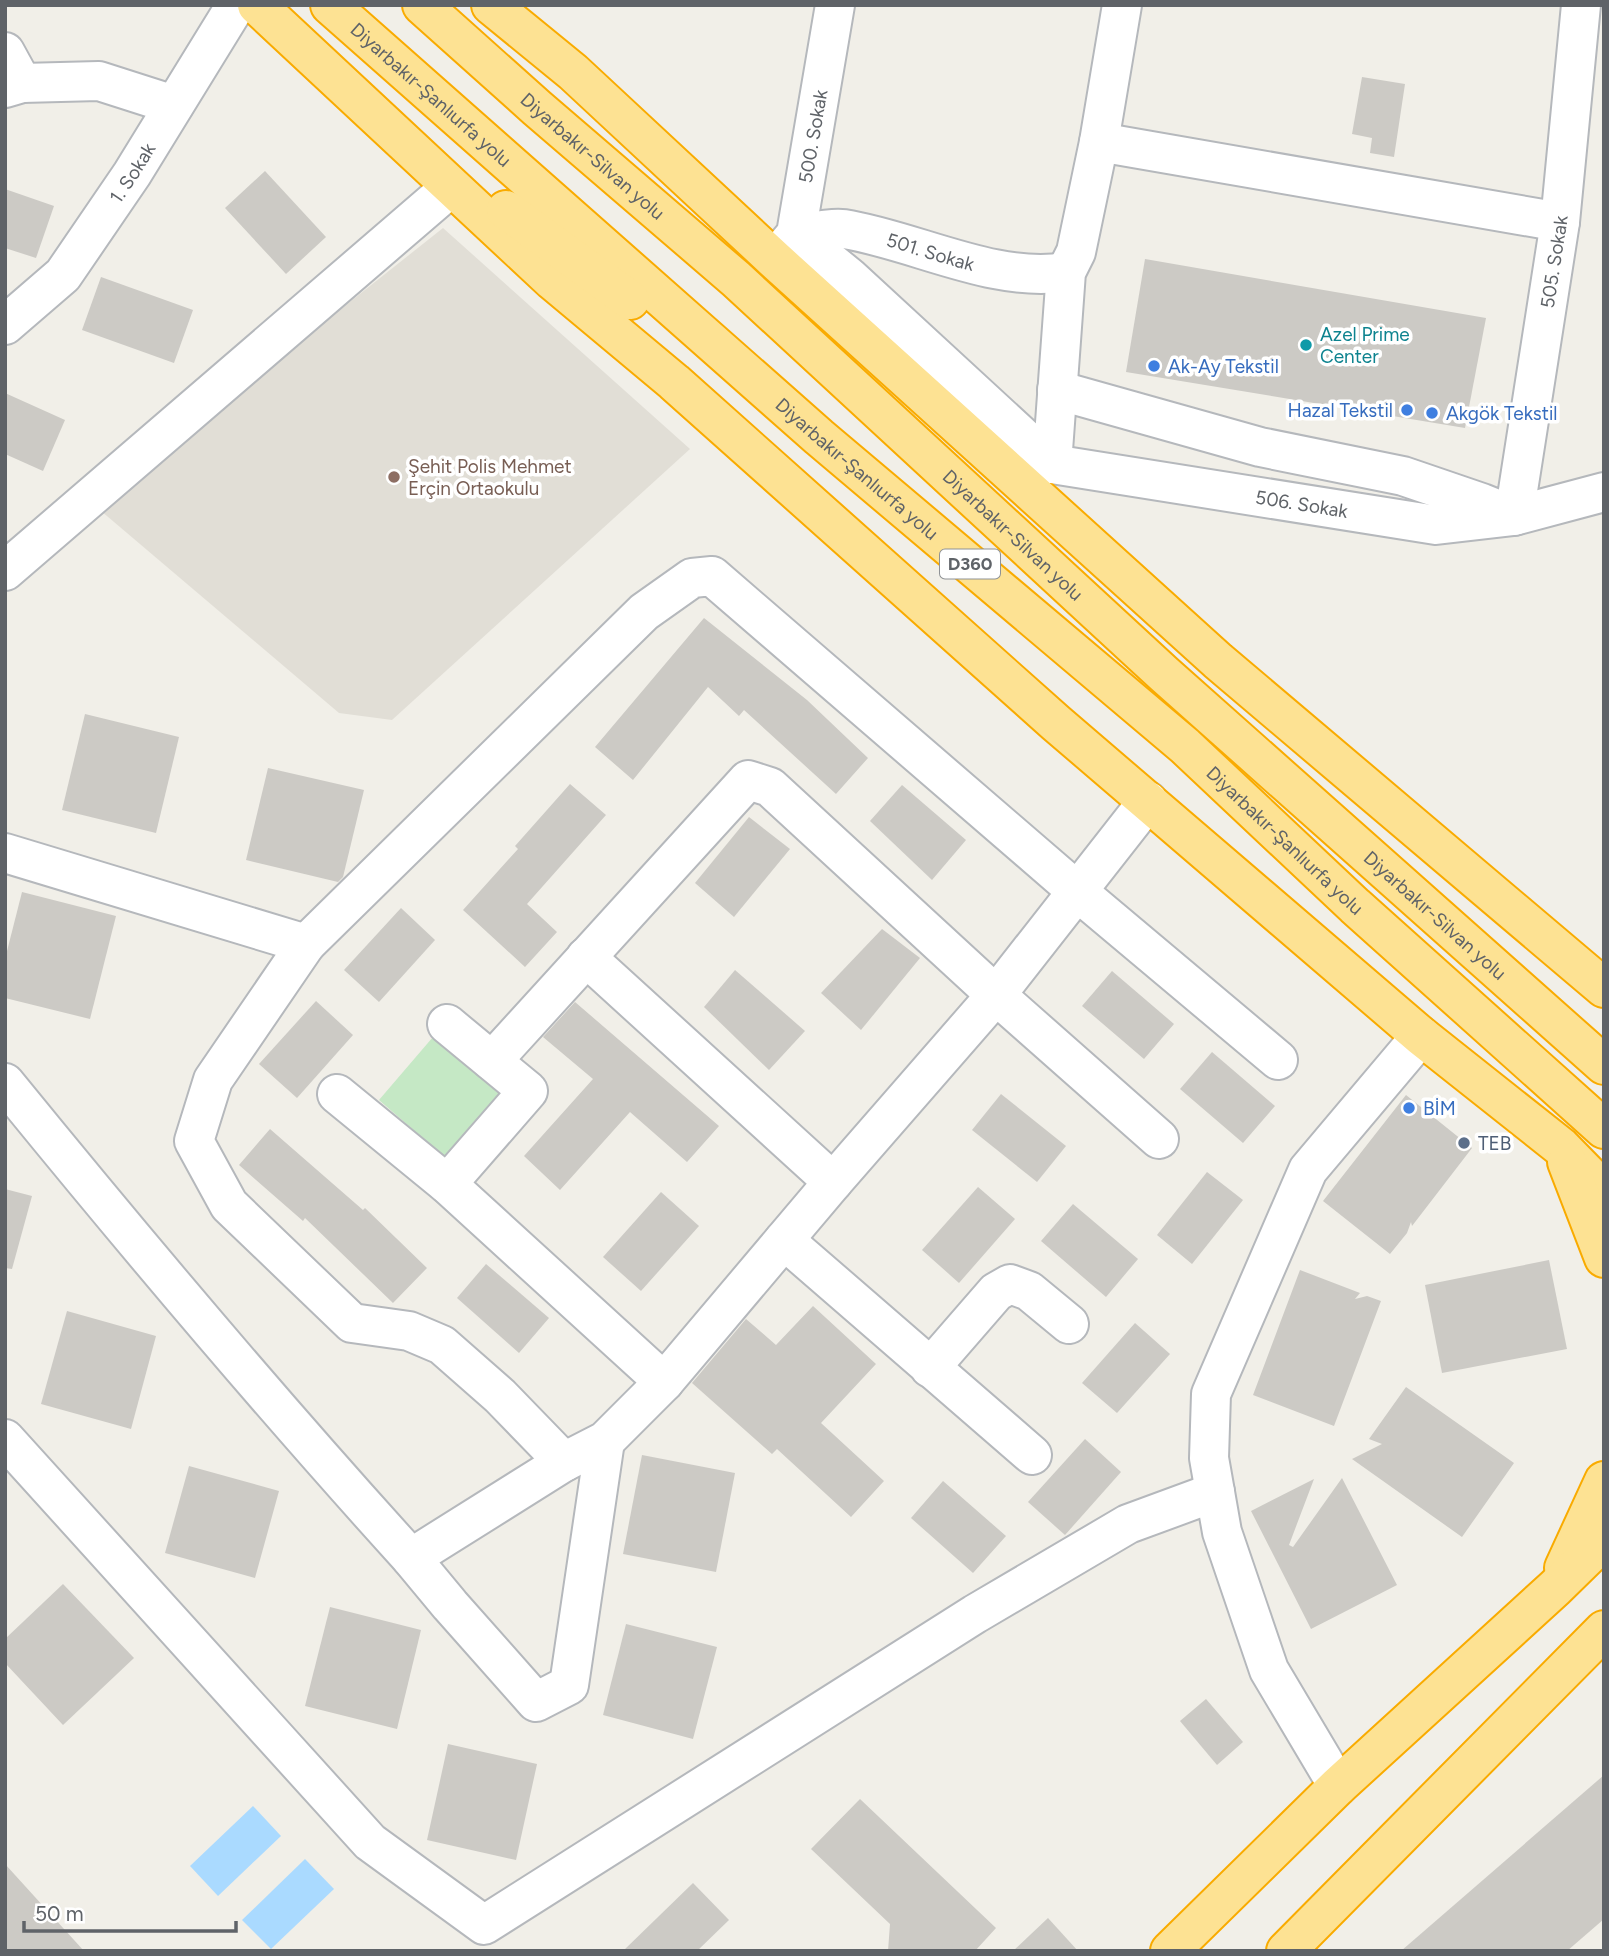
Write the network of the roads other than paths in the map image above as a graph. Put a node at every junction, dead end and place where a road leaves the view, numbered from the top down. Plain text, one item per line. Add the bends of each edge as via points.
1 (236, 5) edge
2 (257, 5) edge
3 (330, 5) edge
4 (422, 5) edge
5 (473, 5) edge
6 (491, 5) edge
7 (835, 5) edge
8 (1122, 5) edge
9 (1581, 5) edge
10 (11, 74) edge
11 (174, 105) junction
12 (363, 106) junction
13 (1099, 142) junction
14 (450, 188) junction
15 (1560, 222) junction
16 (786, 247) junction
17 (1066, 272) junction
18 (737, 279) junction
19 (5, 324) edge
20 (1057, 390) junction
21 (820, 438) junction
22 (997, 460) junction
23 (1052, 464) junction
24 (1604, 492) edge
25 (1514, 516) junction
26 (5, 571) edge
27 (1148, 801) junction
28 (5, 853) edge
29 (1078, 892) junction
30 (306, 944) junction
31 (586, 957) junction
32 (1604, 988) edge
33 (996, 995) junction
34 (447, 1024) dead end
35 (1421, 1036) junction
36 (1278, 1060) dead end
37 (492, 1061) junction
38 (1604, 1065) edge
39 (5, 1083) edge
40 (337, 1094) dead end
41 (1604, 1129) edge
42 (1159, 1139) dead end
43 (1561, 1147) junction
44 (833, 1182) junction
45 (447, 1184) junction
46 (1604, 1191) edge
47 (784, 1240) junction
48 (1604, 1258) edge
49 (1069, 1324) dead end
50 (930, 1368) junction
51 (664, 1382) junction
52 (5, 1439) edge
53 (605, 1441) junction
54 (1032, 1455) dead end
55 (564, 1462) junction
56 (1604, 1481) edge
57 (1215, 1492) junction
58 (1604, 1540) edge
59 (411, 1558) junction
60 (1555, 1588) junction
61 (1604, 1630) edge
62 (1338, 1786) junction
63 (1170, 1951) edge
64 (1286, 1951) edge

1 - 11 street, 1. Sokak
2 - 12 highway
3 - 21 highway, Diyarbakır-Şanlıurfa yolu / D360
4 - 18 highway, Diyarbakır-Silvan yolu / D360
5 - 18 highway
6 - 16 highway
7 - 16 street, 500. Sokak
8 - 13 street
9 - 15 street, 505. Sokak
10 - 11 street via 99,81
11 - 19 street, 1. Sokak via 63,275
12 - 14 highway
12 - 21 highway
13 - 15 street
13 - 17 street via 1076,252
14 - 26 street
14 - 27 highway
15 - 25 street, 505. Sokak
16 - 17 street, 501. Sokak via 842,228 984,266 1042,276
16 - 22 highway
16 - 23 street via 849,277
17 - 20 street
18 - 38 highway, Diyarbakır-Silvan yolu / D360 via 1153,664
20 - 23 street
20 - 25 street via 1260,447 1403,476
21 - 41 highway, Diyarbakır-Şanlıurfa yolu / D360 via 1185,746
22 - 23 street, 506. Sokak
22 - 32 highway via 1218,661
23 - 25 street, 506. Sokak via 1436,525
24 - 25 street, 506. Sokak
27 - 29 street
27 - 35 highway
28 - 30 street
29 - 30 street via 712,576 692,578 644,612
29 - 33 street
29 - 36 street
30 - 55 street via 213,1080 194,1141 229,1205 352,1323 409,1331 442,1345
31 - 33 street via 748,779 770,787
31 - 37 street
31 - 44 street
33 - 42 street
33 - 44 street
34 - 37 street
35 - 43 highway
35 - 57 street via 1308,1170 1211,1394 1209,1458
37 - 45 street via 528,1091
39 - 59 street via 325,1464
40 - 45 street
43 - 46 highway
43 - 48 highway
44 - 47 street
45 - 51 street
47 - 50 street
47 - 51 street
49 - 50 street via 1029,1291 1010,1284 996,1292
50 - 54 street
51 - 53 street
52 - 57 street via 370,1842 484,1925 975,1614 1128,1524
53 - 55 street
53 - 59 street via 569,1685 536,1702
55 - 59 street
56 - 60 highway
57 - 62 street via 1222,1532 1269,1670
58 - 60 highway
60 - 62 highway
61 - 64 highway
62 - 63 highway

